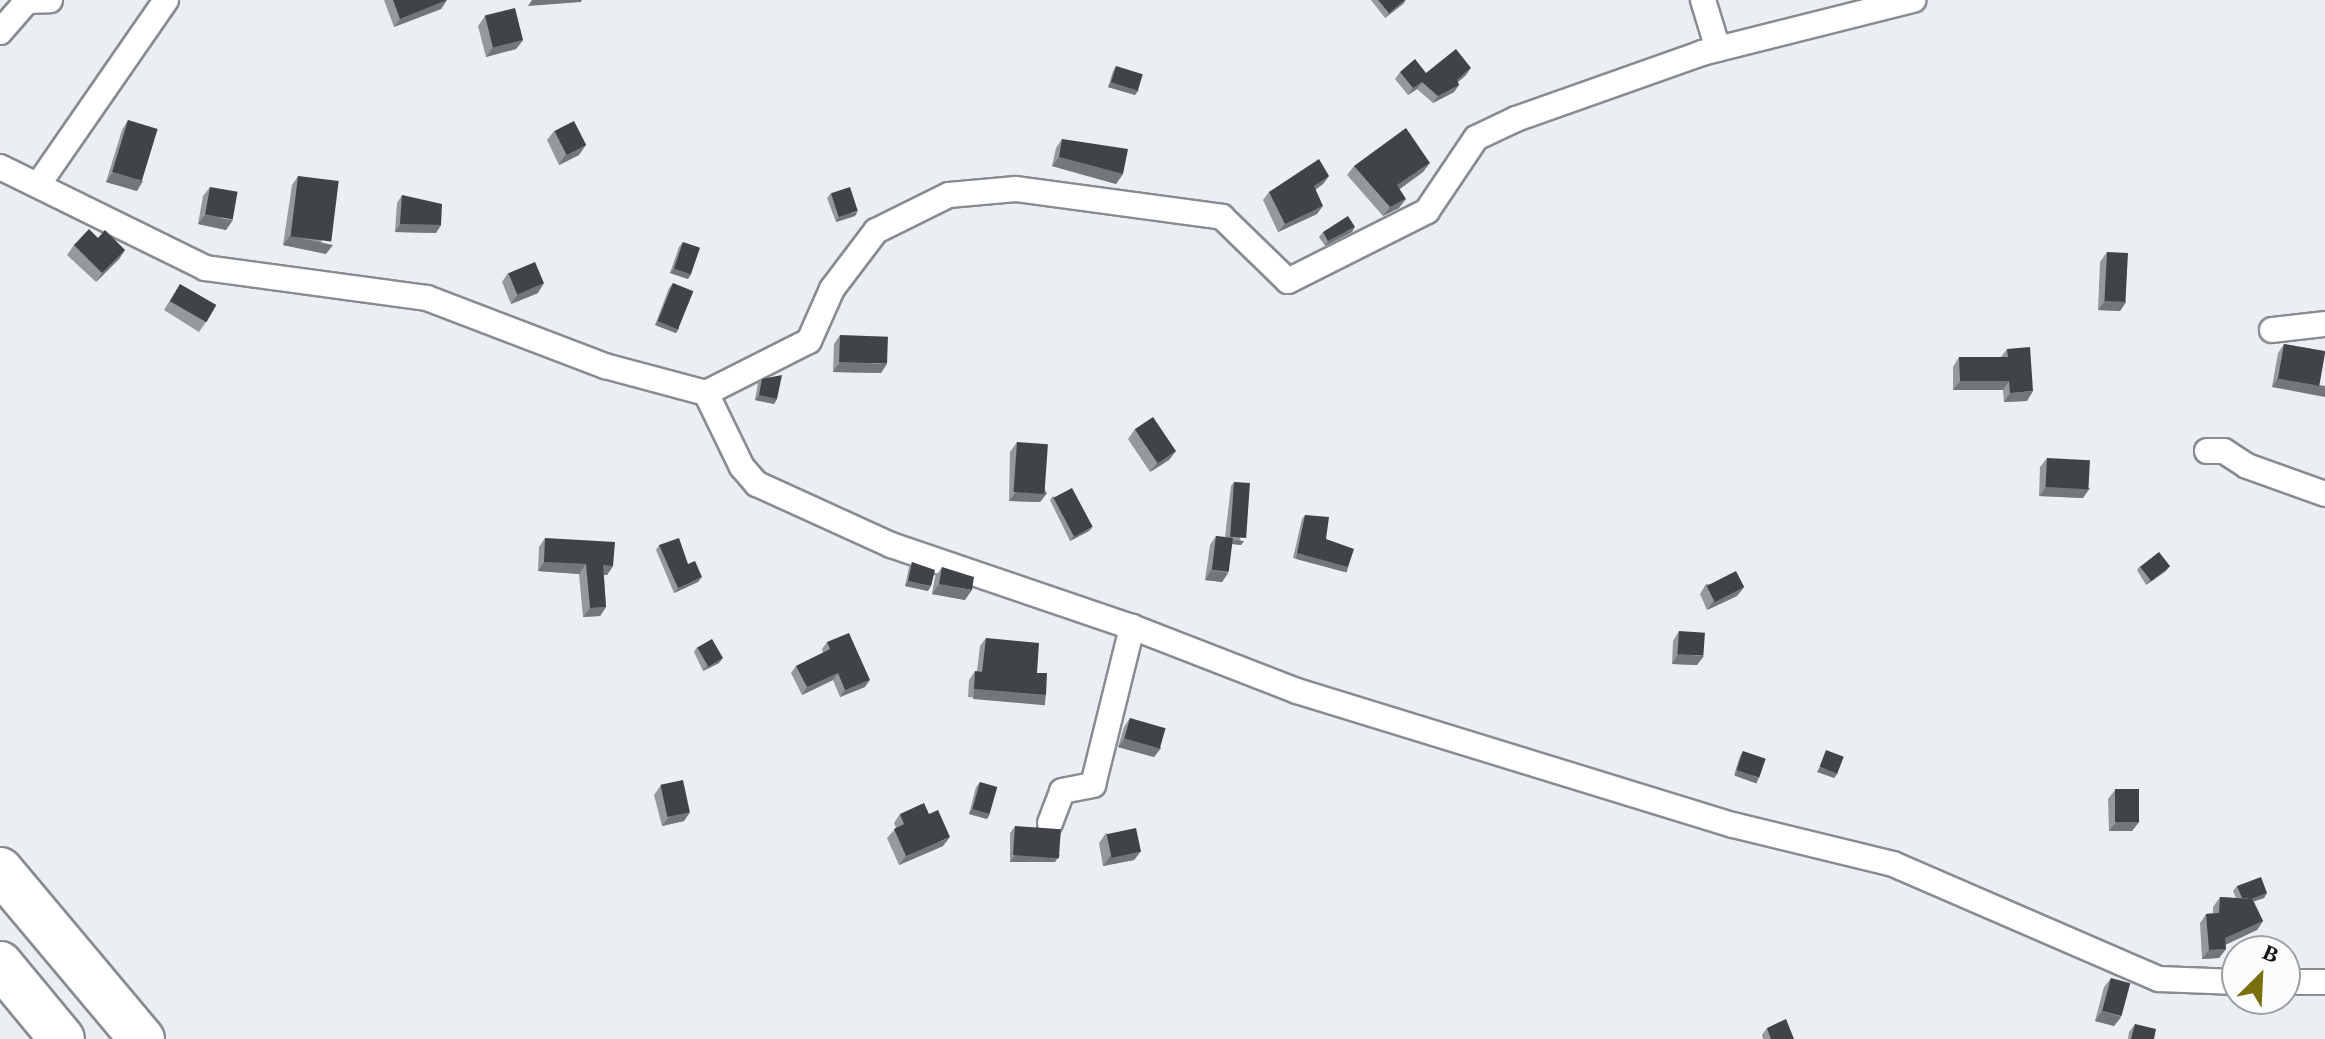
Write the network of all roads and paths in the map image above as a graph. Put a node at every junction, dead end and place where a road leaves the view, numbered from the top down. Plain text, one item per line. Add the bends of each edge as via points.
1 (50, 0) edge
2 (166, 0) edge
3 (1703, 0) edge
4 (1913, 0) edge
5 (0, 32) edge
6 (1718, 49) junction
7 (0, 167) edge
8 (38, 185) junction
9 (2325, 324) edge
10 (2272, 330) dead end
11 (706, 393) junction
12 (2207, 451) dead end
13 (2325, 494) edge
14 (1132, 627) junction
15 (1050, 823) dead end
16 (0, 870) edge
17 (1, 964) edge
18 (2221, 981) edge
19 (2301, 982) edge
20 (2325, 982) edge
21 (62, 1039) edge
22 (142, 1039) edge

1 - 5 street via 27,1
2 - 8 street
3 - 6 street
4 - 6 street
6 - 11 street via 1476,138 1427,211 1288,281 1222,217 1016,189 949,195 876,231 832,289 809,341
7 - 8 street
8 - 11 street via 205,268 427,298 605,366
9 - 10 street
11 - 14 street via 742,467 757,484 891,545
12 - 13 street via 2224,451 2247,466
14 - 15 street via 1093,785 1062,791
14 - 18 street via 1297,691 1733,825 1922,873 2159,979
16 - 22 highway
17 - 21 highway
19 - 20 street

